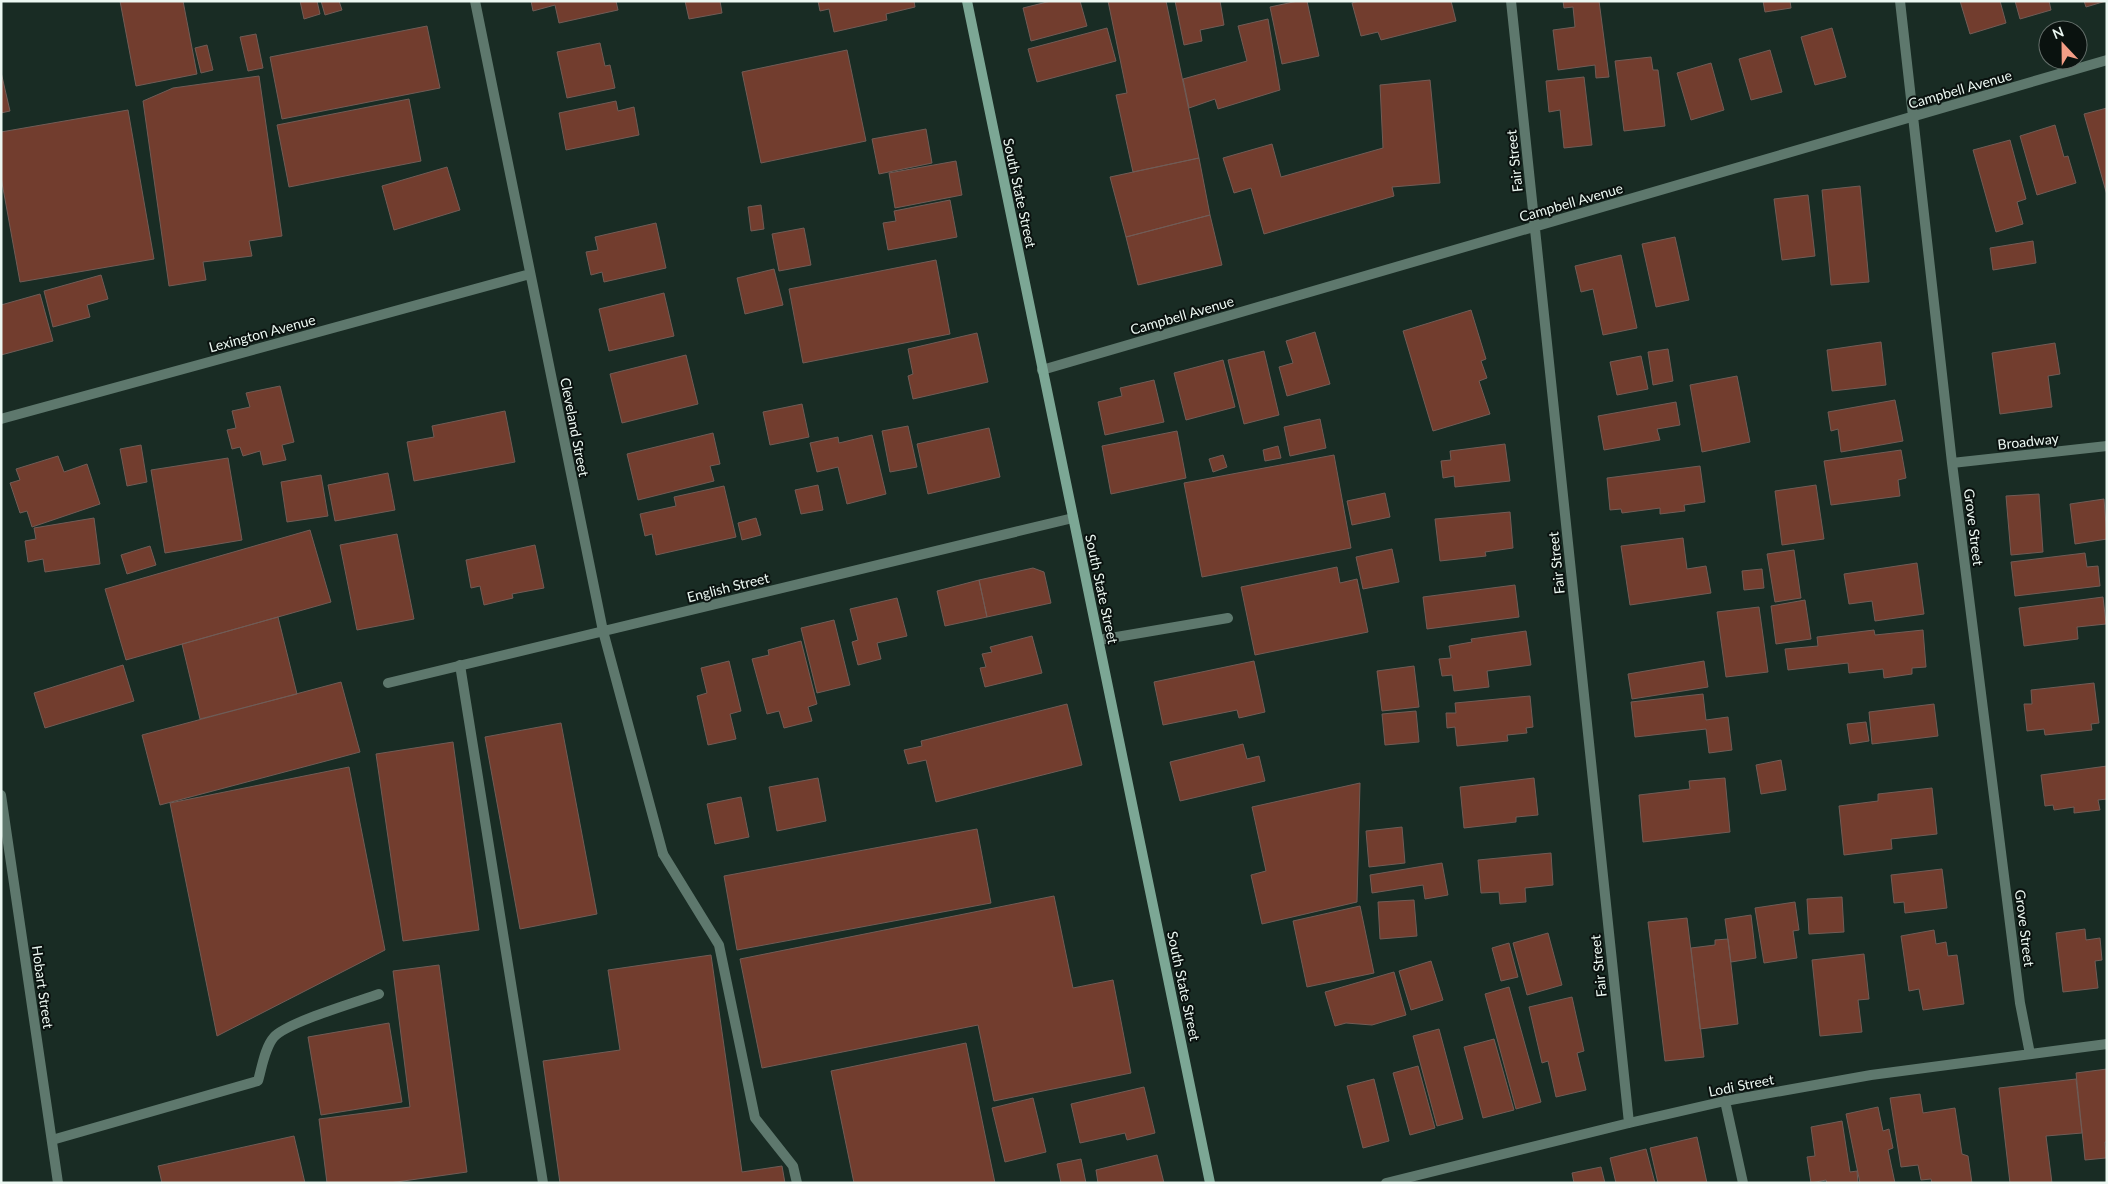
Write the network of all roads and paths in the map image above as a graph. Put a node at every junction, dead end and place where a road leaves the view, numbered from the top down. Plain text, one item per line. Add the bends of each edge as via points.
1 (475, 1) edge
2 (966, 1) edge
3 (1511, 1) edge
4 (1900, 1) edge
5 (2107, 60) edge
6 (1913, 117) junction
7 (1535, 227) junction
8 (530, 274) junction
9 (1042, 370) junction
10 (1, 419) edge
11 (2107, 446) edge
12 (1952, 463) junction
13 (1073, 518) junction
14 (1228, 618) dead end
15 (603, 631) junction
16 (1099, 640) junction
17 (460, 666) junction
18 (388, 683) dead end
19 (1, 795) edge
20 (379, 994) dead end
21 (2107, 1044) edge
22 (2030, 1054) junction
23 (1725, 1101) junction
24 (1628, 1123) junction
25 (52, 1140) junction
26 (58, 1183) edge
27 (542, 1183) edge
28 (796, 1183) edge
29 (1210, 1183) edge
30 (1386, 1183) edge
31 (1743, 1183) edge

1 - 8 street, Cleveland Street
2 - 9 street, South State Street
3 - 7 street, Fair Street
4 - 6 street, Grove Street
5 - 6 street, Campbell Avenue
6 - 7 street, Campbell Avenue
6 - 12 street, Grove Street
7 - 9 street, Campbell Avenue
7 - 24 street, Fair Street
8 - 10 street, Lexington Avenue
8 - 15 street, Cleveland Street
9 - 13 street, South State Street
11 - 12 street, Broadway
12 - 22 street, Grove Street via 2020,1003
13 - 15 street, English Street
13 - 16 street, South State Street
14 - 16 street
15 - 17 street, English Street
15 - 28 street, Cleveland Street via 663,854 719,945 755,1118 793,1166
16 - 29 street, South State Street
17 - 18 street, English Street
17 - 27 street
19 - 25 street, Hobart Street
20 - 25 street via 293,1025 274,1037 258,1081
21 - 22 street, Lodi Street
22 - 23 street, Lodi Street via 1871,1075
23 - 24 street, Lodi Street
23 - 31 street
24 - 30 street, Lodi Street
25 - 26 street, Hobart Street

